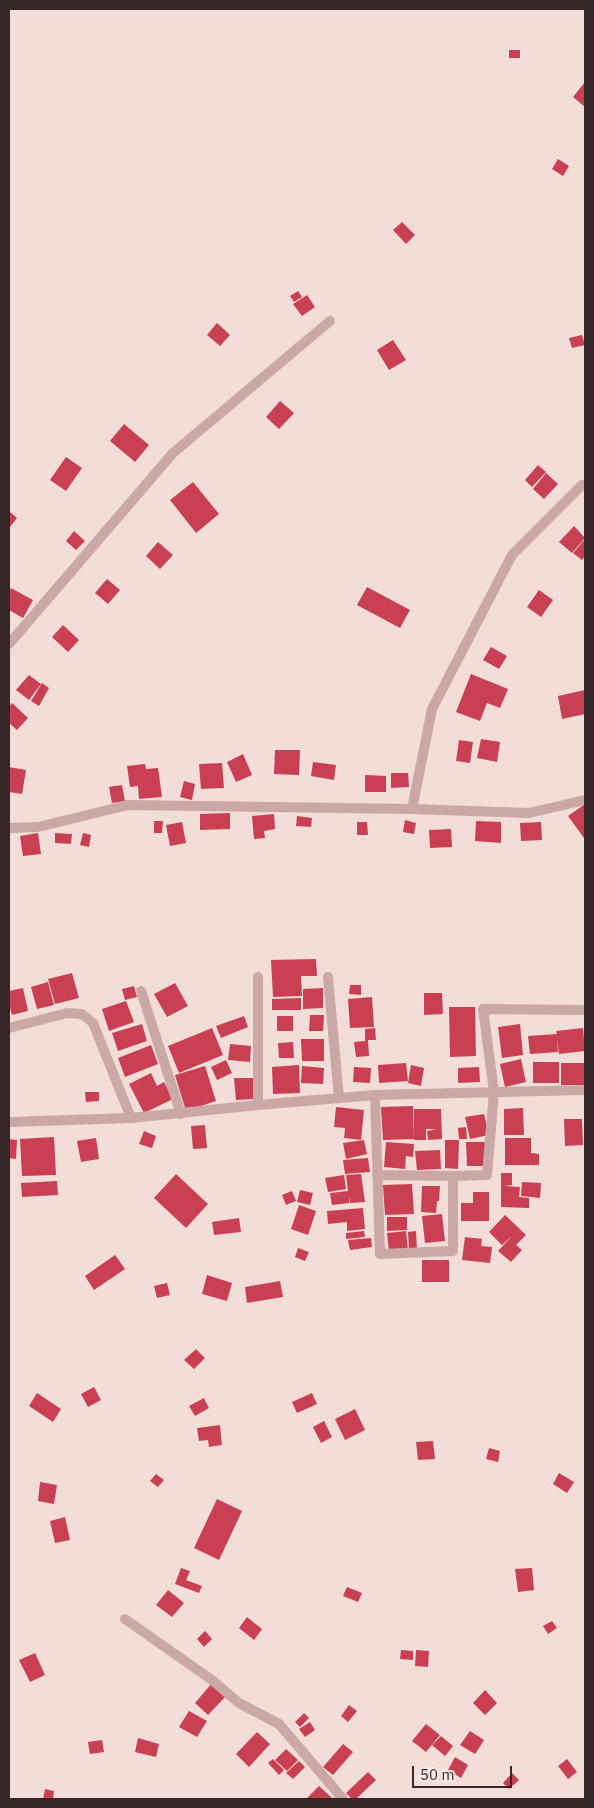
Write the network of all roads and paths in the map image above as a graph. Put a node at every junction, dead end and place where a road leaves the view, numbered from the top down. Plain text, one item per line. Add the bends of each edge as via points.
1 (330, 321) dead end
2 (582, 485) dead end
3 (9, 644) edge
4 (585, 800) edge
5 (412, 809) junction
6 (9, 828) edge
7 (258, 977) dead end
8 (328, 977) dead end
9 (141, 992) dead end
10 (585, 1010) edge
11 (9, 1028) edge
12 (585, 1090) edge
13 (494, 1092) junction
14 (375, 1095) junction
15 (339, 1098) junction
16 (258, 1105) junction
17 (181, 1114) junction
18 (131, 1118) junction
19 (9, 1122) edge
20 (377, 1175) junction
21 (453, 1176) junction
22 (126, 1619) dead end
23 (342, 1799) edge

1 - 3 street via 172,453
2 - 5 street via 512,555 432,709
4 - 5 street via 529,813
5 - 6 street via 128,805 38,827
7 - 16 street
8 - 15 street
9 - 17 street
10 - 13 street via 483,1009
11 - 18 street via 68,1013 82,1014 93,1023
12 - 13 street
13 - 14 street
13 - 21 street via 487,1175
14 - 15 street
14 - 20 street
15 - 16 street
16 - 17 street
17 - 18 street
18 - 19 street
20 - 21 street
20 - 21 street via 380,1254 453,1251
22 - 23 street via 239,1703 279,1724

